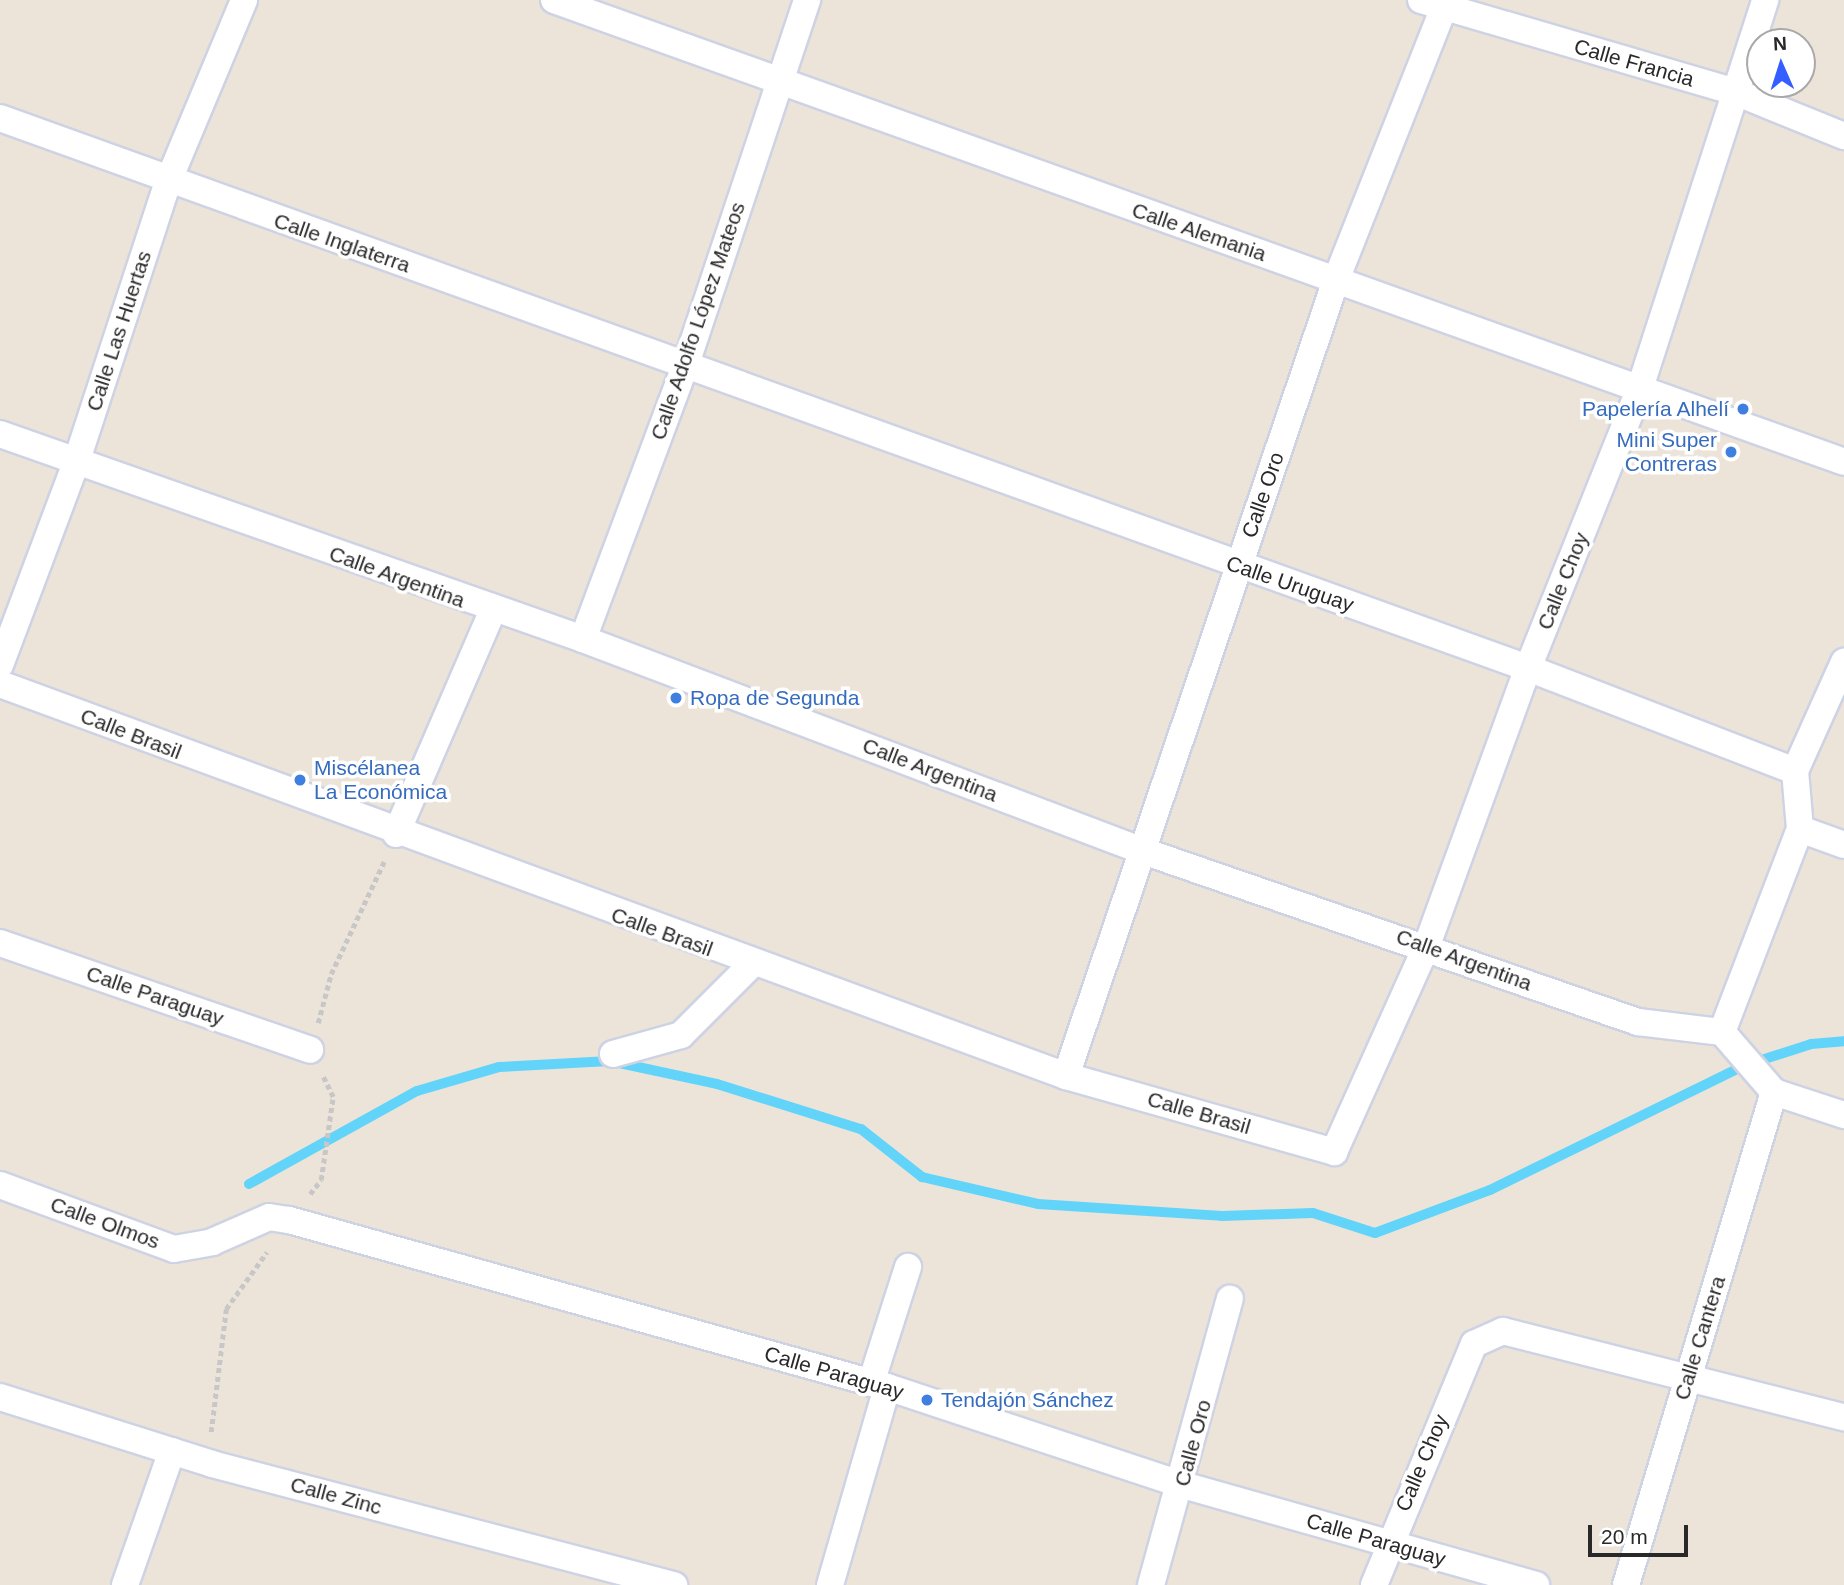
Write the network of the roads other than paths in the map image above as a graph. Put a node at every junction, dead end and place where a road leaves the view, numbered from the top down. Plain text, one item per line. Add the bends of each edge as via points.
1 (244, 0) edge
2 (554, 0) edge
3 (807, 0) edge
4 (1765, 0) edge
5 (1437, 3) edge
6 (777, 84) junction
7 (1732, 91) junction
8 (0, 118) edge
9 (1844, 136) edge
10 (168, 182) junction
11 (1336, 280) junction
12 (686, 364) junction
13 (1640, 388) junction
14 (0, 434) edge
15 (77, 460) junction
16 (1844, 462) edge
17 (1239, 566) junction
18 (492, 611) junction
19 (583, 639) junction
20 (1844, 662) edge
21 (0, 665) edge
22 (1528, 668) junction
23 (0, 684) edge
24 (1795, 771) junction
25 (1800, 829) junction
26 (396, 834) junction
27 (1844, 845) edge
28 (1143, 851) junction
29 (0, 943) edge
30 (1427, 946) junction
31 (752, 964) junction
32 (1722, 1032) junction
33 (310, 1050) dead end
34 (613, 1054) dead end
35 (1066, 1076) junction
36 (1774, 1092) junction
37 (1844, 1115) edge
38 (1334, 1152) joint
39 (0, 1185) edge
40 (289, 1220) joint
41 (908, 1267) dead end
42 (1230, 1299) dead end
43 (1689, 1375) junction
44 (879, 1385) junction
45 (0, 1397) edge
46 (1844, 1417) edge
47 (172, 1451) junction
48 (1183, 1485) junction
49 (1387, 1544) junction
50 (125, 1585) edge
51 (674, 1585) edge
52 (830, 1585) edge
53 (1151, 1585) edge
54 (1374, 1585) edge
55 (1536, 1585) edge
56 (1626, 1585) edge

1 - 10 street, Calle Las Huertas
2 - 6 street, Calle Alemania
3 - 6 street, Calle Adolfo López Mateos
4 - 7 street, Calle Choy
5 - 7 street, Calle Francia
5 - 11 street, Calle Oro
6 - 11 street, Calle Alemania
6 - 12 street, Calle Adolfo López Mateos
7 - 9 street, Calle Francia
7 - 13 street, Calle Choy
8 - 10 street, Calle Inglaterra
10 - 12 street, Calle Inglaterra
10 - 15 street, Calle Las Huertas
11 - 13 street, Calle Alemania
11 - 17 street, Calle Oro
12 - 17 street, Calle Uruguay
12 - 19 street, Calle Adolfo López Mateos
13 - 16 street, Calle Alemania
13 - 22 street, Calle Choy
14 - 15 street, Calle Argentina
15 - 18 street, Calle Argentina
15 - 21 street, Calle Las Huertas
17 - 22 street, Calle Uruguay
17 - 28 street, Calle Oro
18 - 19 street, Calle Argentina
18 - 26 street
19 - 28 street, Calle Argentina
20 - 24 street
22 - 24 street, Calle Uruguay
22 - 30 street, Calle Choy
23 - 26 street, Calle Brasil
24 - 25 street
25 - 27 street
25 - 32 street
26 - 31 street, Calle Brasil
28 - 30 street, Calle Argentina
28 - 35 street, Calle Oro
29 - 33 street, Calle Paraguay
30 - 32 street, Calle Argentina via 1638,1023
30 - 38 street, Calle Choy
31 - 34 street via 681,1035
31 - 35 street, Calle Brasil
32 - 36 street
35 - 38 street, Calle Brasil
36 - 37 street
36 - 43 street, Calle Cantera
39 - 40 street, Calle Olmos via 174,1249 212,1242 269,1217
40 - 44 street, Calle Paraguay
41 - 44 street
42 - 48 street, Calle Oro
43 - 46 street
43 - 49 street, Calle Choy via 1503,1331 1474,1344
43 - 56 street, Calle Cantera
44 - 48 street, Calle Paraguay
44 - 52 street
45 - 47 street, Calle Zinc
47 - 50 street
47 - 51 street, Calle Zinc
48 - 49 street, Calle Paraguay
48 - 53 street, Calle Oro
49 - 54 street, Calle Choy
49 - 55 street, Calle Paraguay

